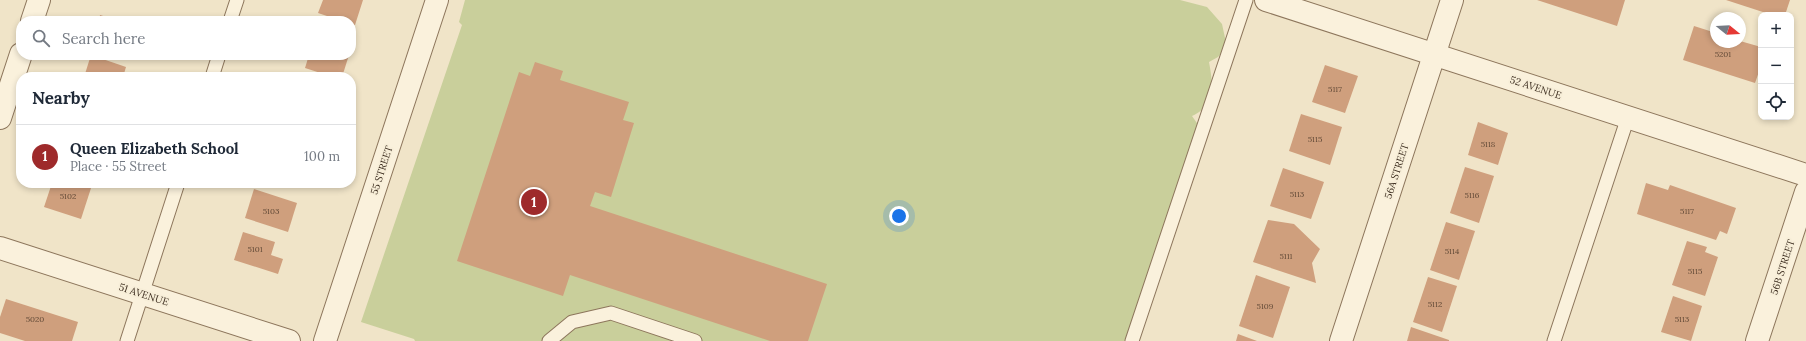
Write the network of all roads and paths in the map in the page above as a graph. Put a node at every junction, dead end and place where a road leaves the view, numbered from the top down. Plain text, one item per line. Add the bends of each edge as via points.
1 (39, 0) edge
2 (237, 0) edge
3 (437, 0) edge
4 (1246, 0) edge
5 (1266, 0) edge
6 (1452, 0) edge
7 (34, 16) edge
8 (232, 16) edge
9 (1434, 54) junction
10 (19, 60) edge
11 (217, 60) edge
12 (214, 72) edge
13 (0, 118) edge
14 (1628, 118) junction
15 (1806, 175) edge
16 (176, 188) edge
17 (1806, 192) edge
18 (0, 248) edge
19 (143, 294) junction
20 (127, 341) edge
21 (289, 341) edge
22 (325, 341) edge
23 (549, 341) edge
24 (696, 341) edge
25 (1132, 341) edge
26 (1341, 341) edge
27 (1554, 341) edge
28 (1757, 341) edge

1 - 7 street
2 - 8 lane
3 - 22 street, 55 STREET
4 - 25 lane
5 - 9 street, 52 AVENUE
6 - 9 street, 56A STREET
9 - 14 street, 52 AVENUE
9 - 26 street, 56A STREET
10 - 13 street
11 - 12 lane
14 - 15 street, 52 AVENUE
14 - 27 lane
16 - 19 lane
17 - 28 street, 56B STREET
18 - 19 street, 51 AVENUE
19 - 20 lane
19 - 21 street, 51 AVENUE
23 - 24 lane via 572,322 611,313

